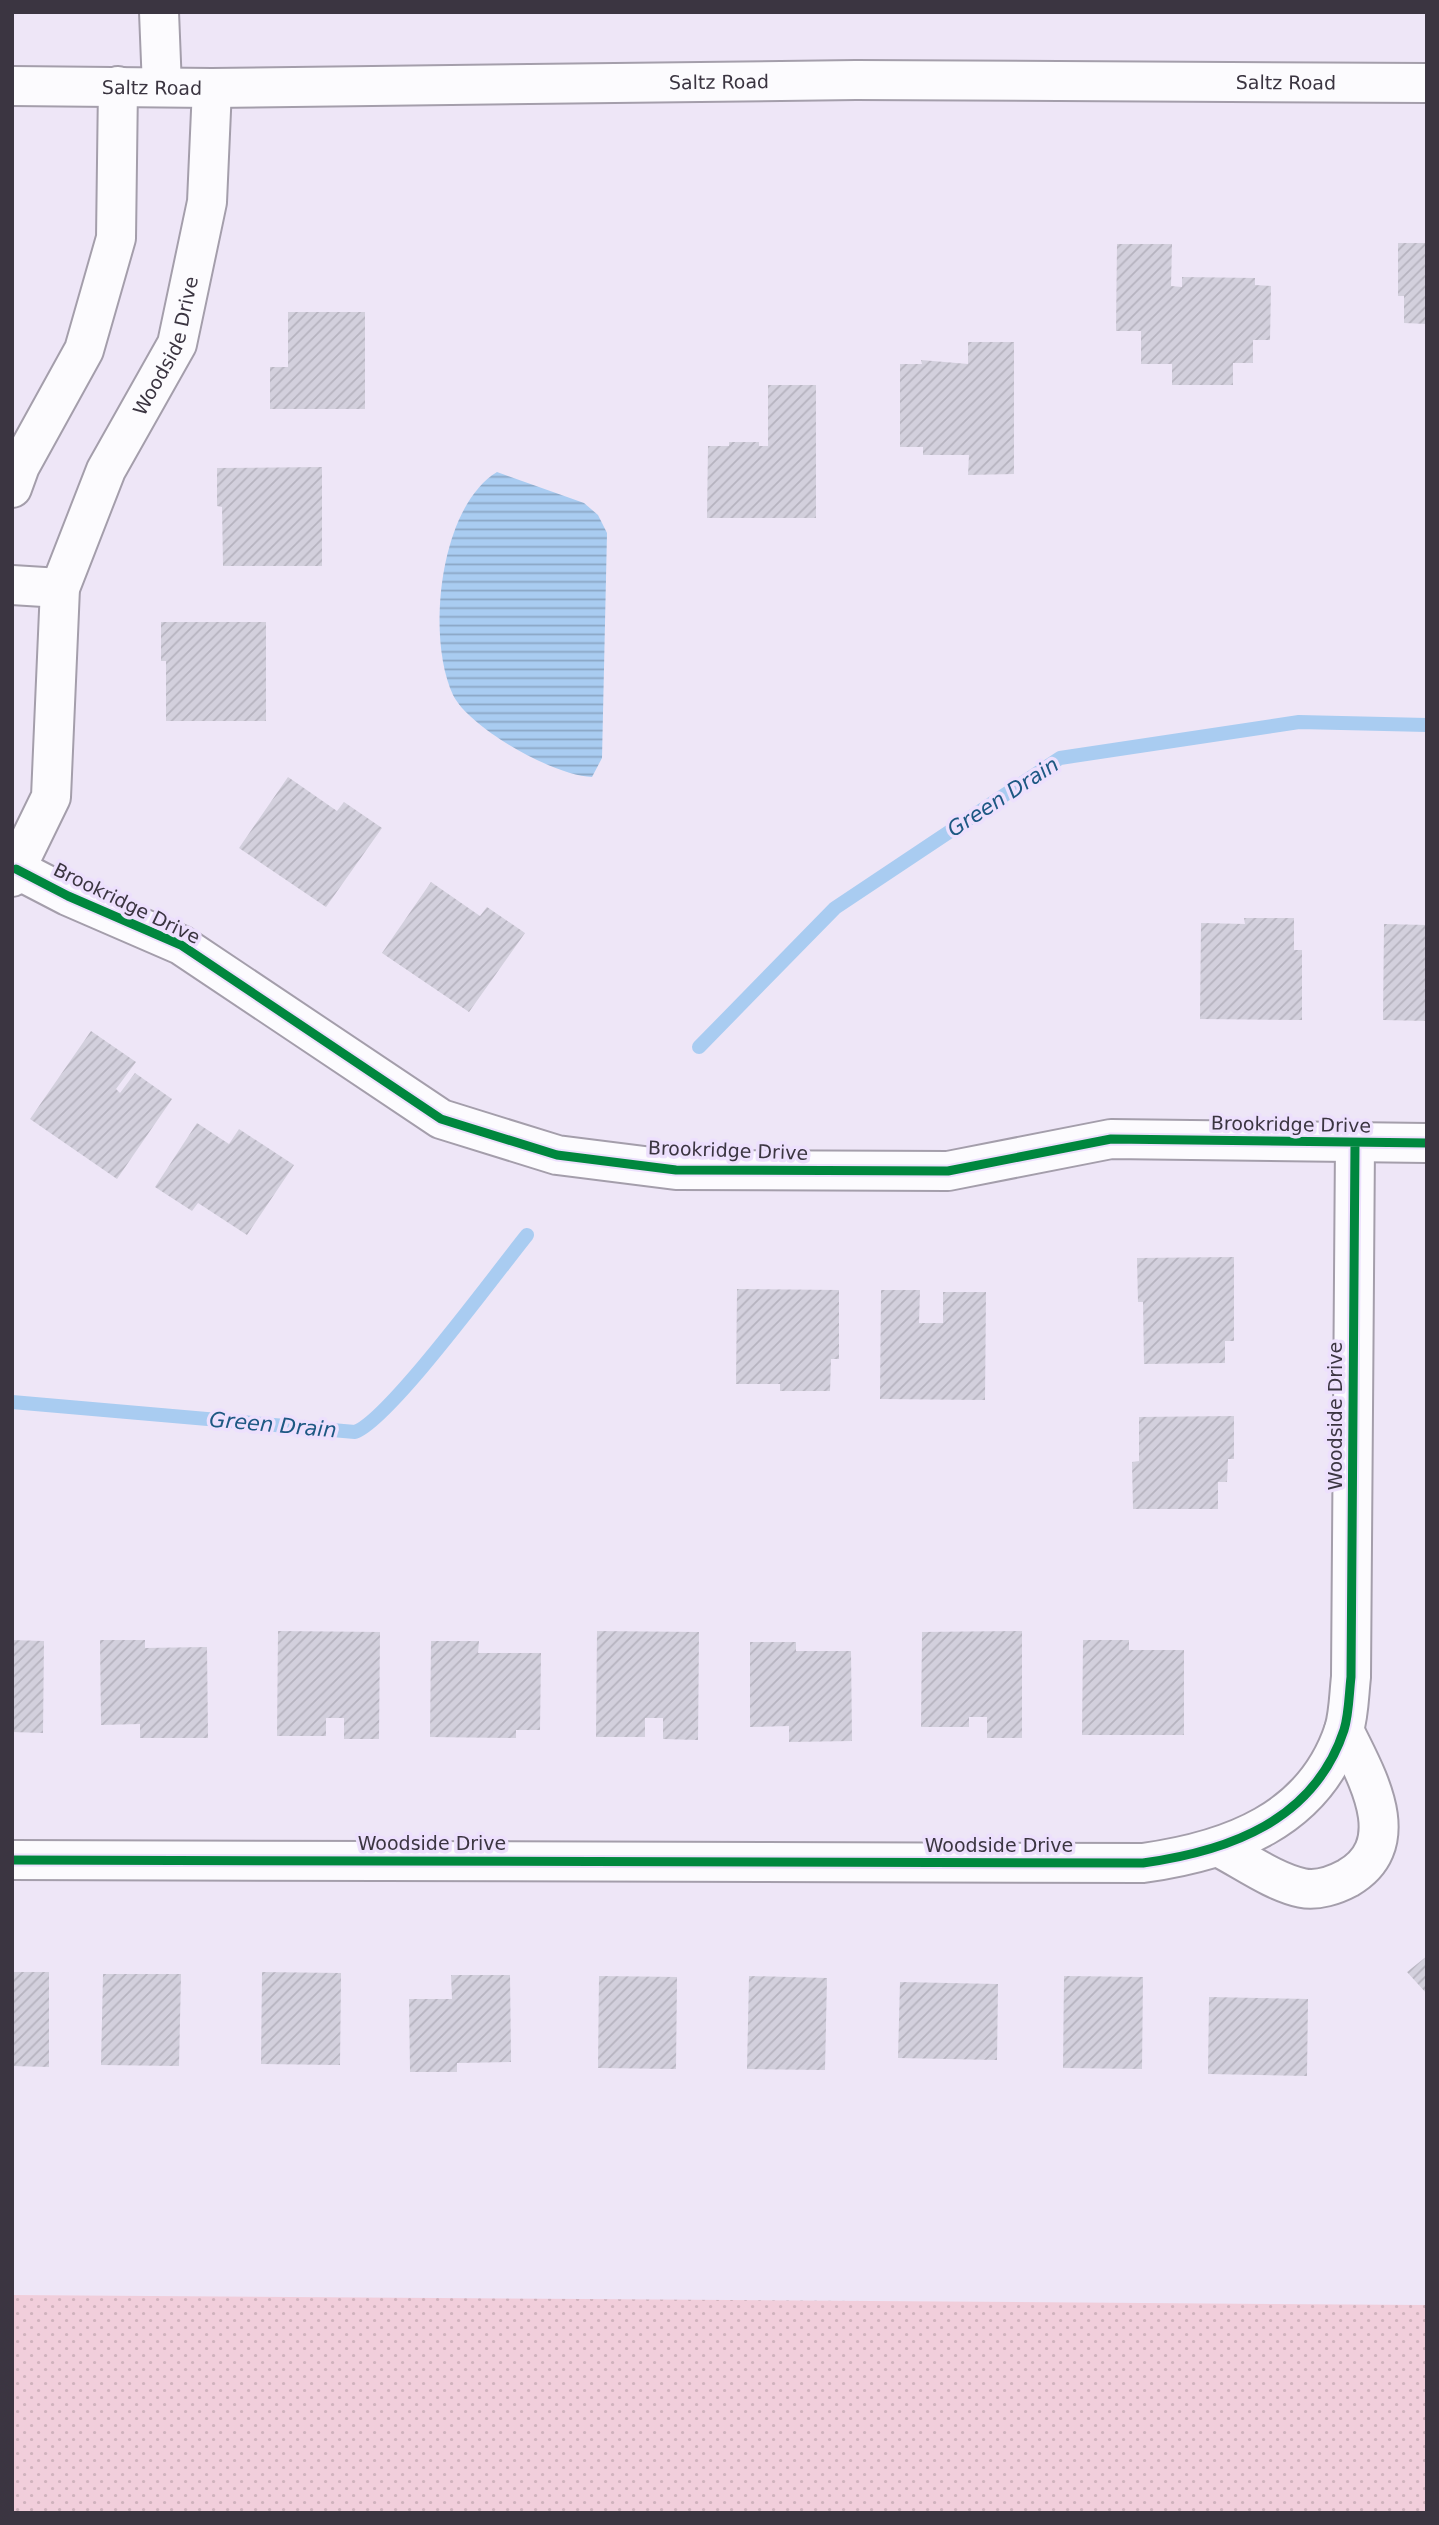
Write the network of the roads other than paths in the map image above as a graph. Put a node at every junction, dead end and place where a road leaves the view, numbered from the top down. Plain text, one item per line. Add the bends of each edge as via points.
1 (159, 12) edge
2 (1427, 83) edge
3 (12, 86) edge
4 (118, 86) junction
5 (162, 87) junction
6 (212, 88) junction
7 (12, 488) edge
8 (12, 585) edge
9 (60, 588) junction
10 (14, 869) edge
11 (1355, 1143) junction
12 (1427, 1143) edge
13 (1344, 1730) junction
14 (1220, 1848) junction
15 (12, 1860) edge

1 - 5 street
2 - 6 street, Saltz Road via 856,80
3 - 4 street, Saltz Road
4 - 5 street, Saltz Road
4 - 7 street via 116,238 84,349
5 - 6 street, Saltz Road
6 - 9 street, Woodside Drive via 207,202 177,344 106,470
8 - 9 street
9 - 10 street, Woodside Drive via 51,797
10 - 11 street, Brookridge Drive via 181,945 441,1119 557,1155 676,1170 948,1171 1111,1139
11 - 12 street, Brookridge Drive
11 - 13 street, Woodside Drive via 1351,1677
13 - 14 street, Woodside Drive via 1321,1774 1287,1812
13 - 14 street via 1379,1809 1377,1837 1370,1856 1356,1873 1323,1887 1303,1888
14 - 15 street, Woodside Drive via 1143,1863

